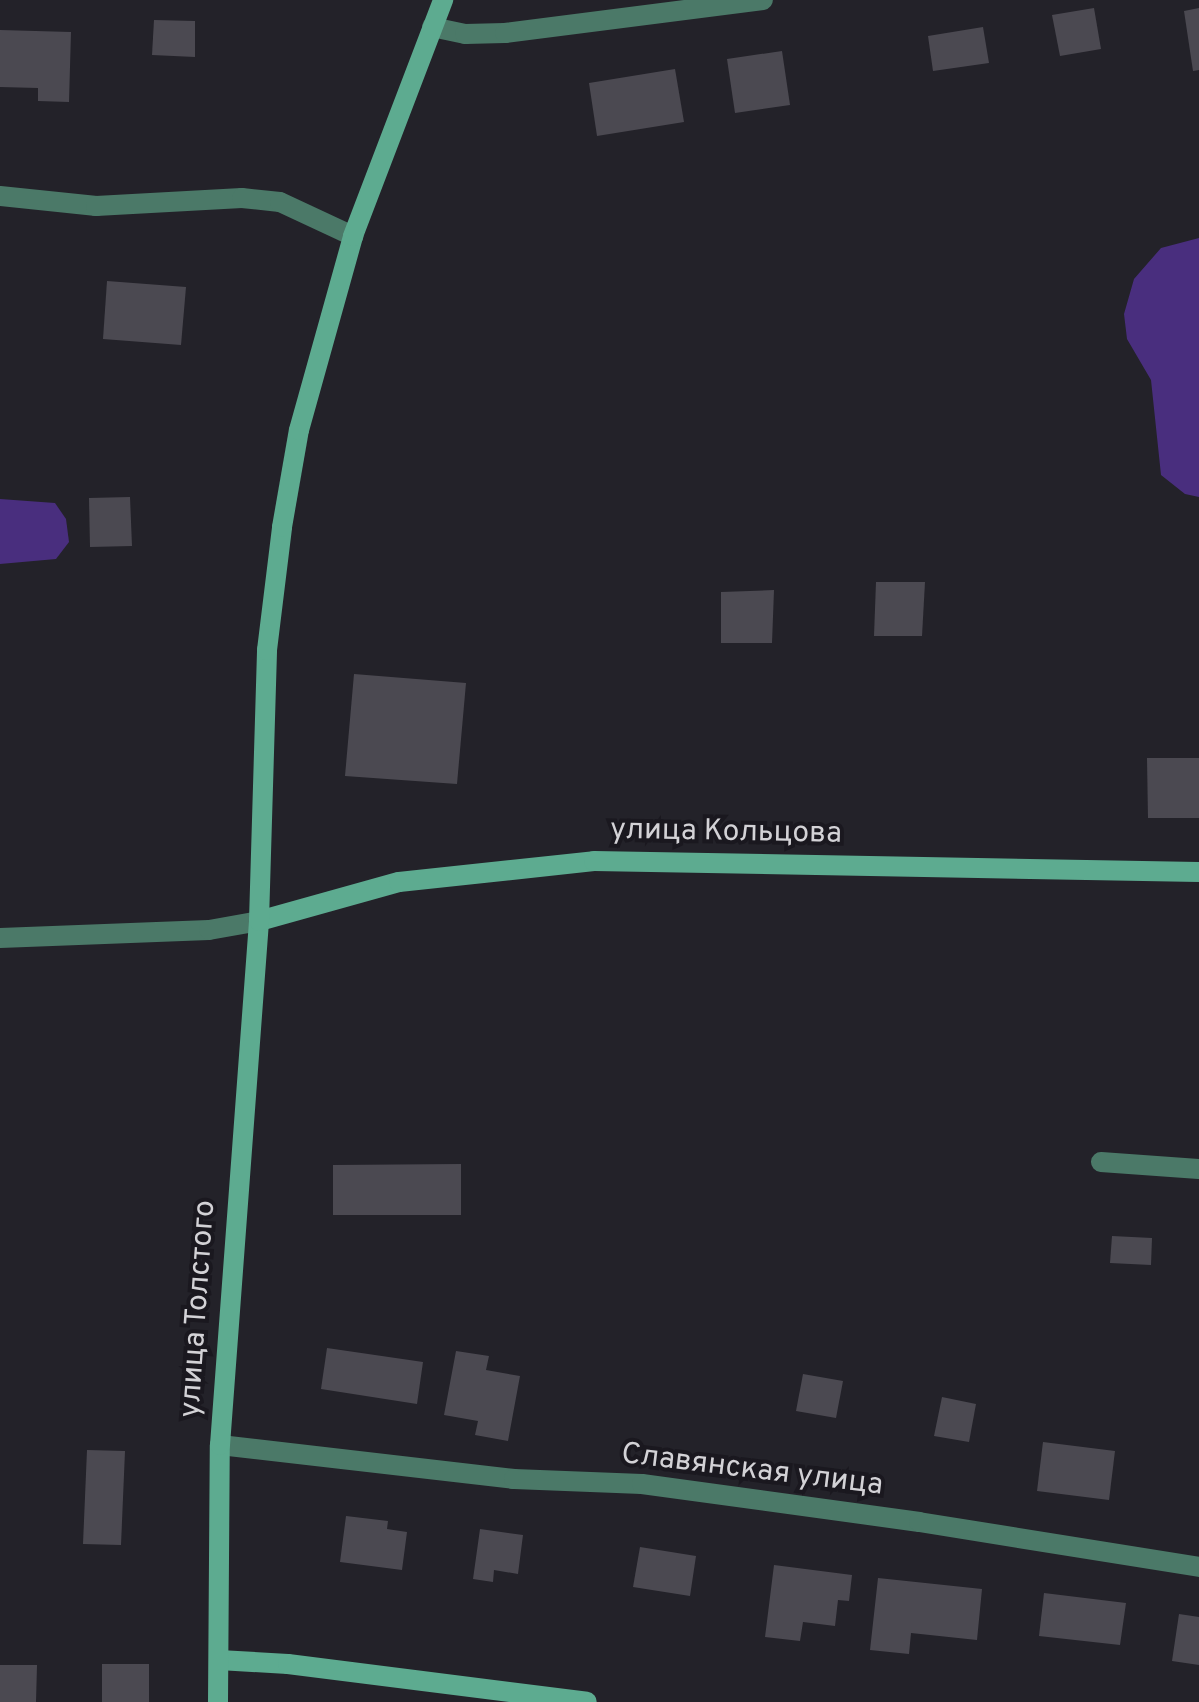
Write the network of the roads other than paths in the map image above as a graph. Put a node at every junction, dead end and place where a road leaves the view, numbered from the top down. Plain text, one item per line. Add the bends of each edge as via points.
1 (443, 0) edge
2 (763, 0) edge
3 (432, 28) junction
4 (0, 196) edge
5 (353, 236) junction
6 (1199, 872) edge
7 (258, 921) junction
8 (0, 938) edge
9 (1101, 1162) dead end
10 (1199, 1169) edge
11 (220, 1444) junction
12 (1199, 1567) edge
13 (219, 1660) junction
14 (218, 1702) edge
15 (587, 1702) edge

1 - 3 main road, улица Толстого
2 - 3 street via 505,33
3 - 5 main road, улица Толстого
4 - 5 street via 96,206 280,202
5 - 7 main road, улица Толстого via 299,430 282,527 266,650
6 - 7 main road, улица Кольцова via 594,861 398,882
7 - 8 street via 209,930
7 - 11 main road, улица Толстого
9 - 10 street
11 - 12 street, Славянская улица via 514,1478 642,1484
11 - 13 main road, улица Толстого
13 - 14 main road, улица Толстого
13 - 15 main road

